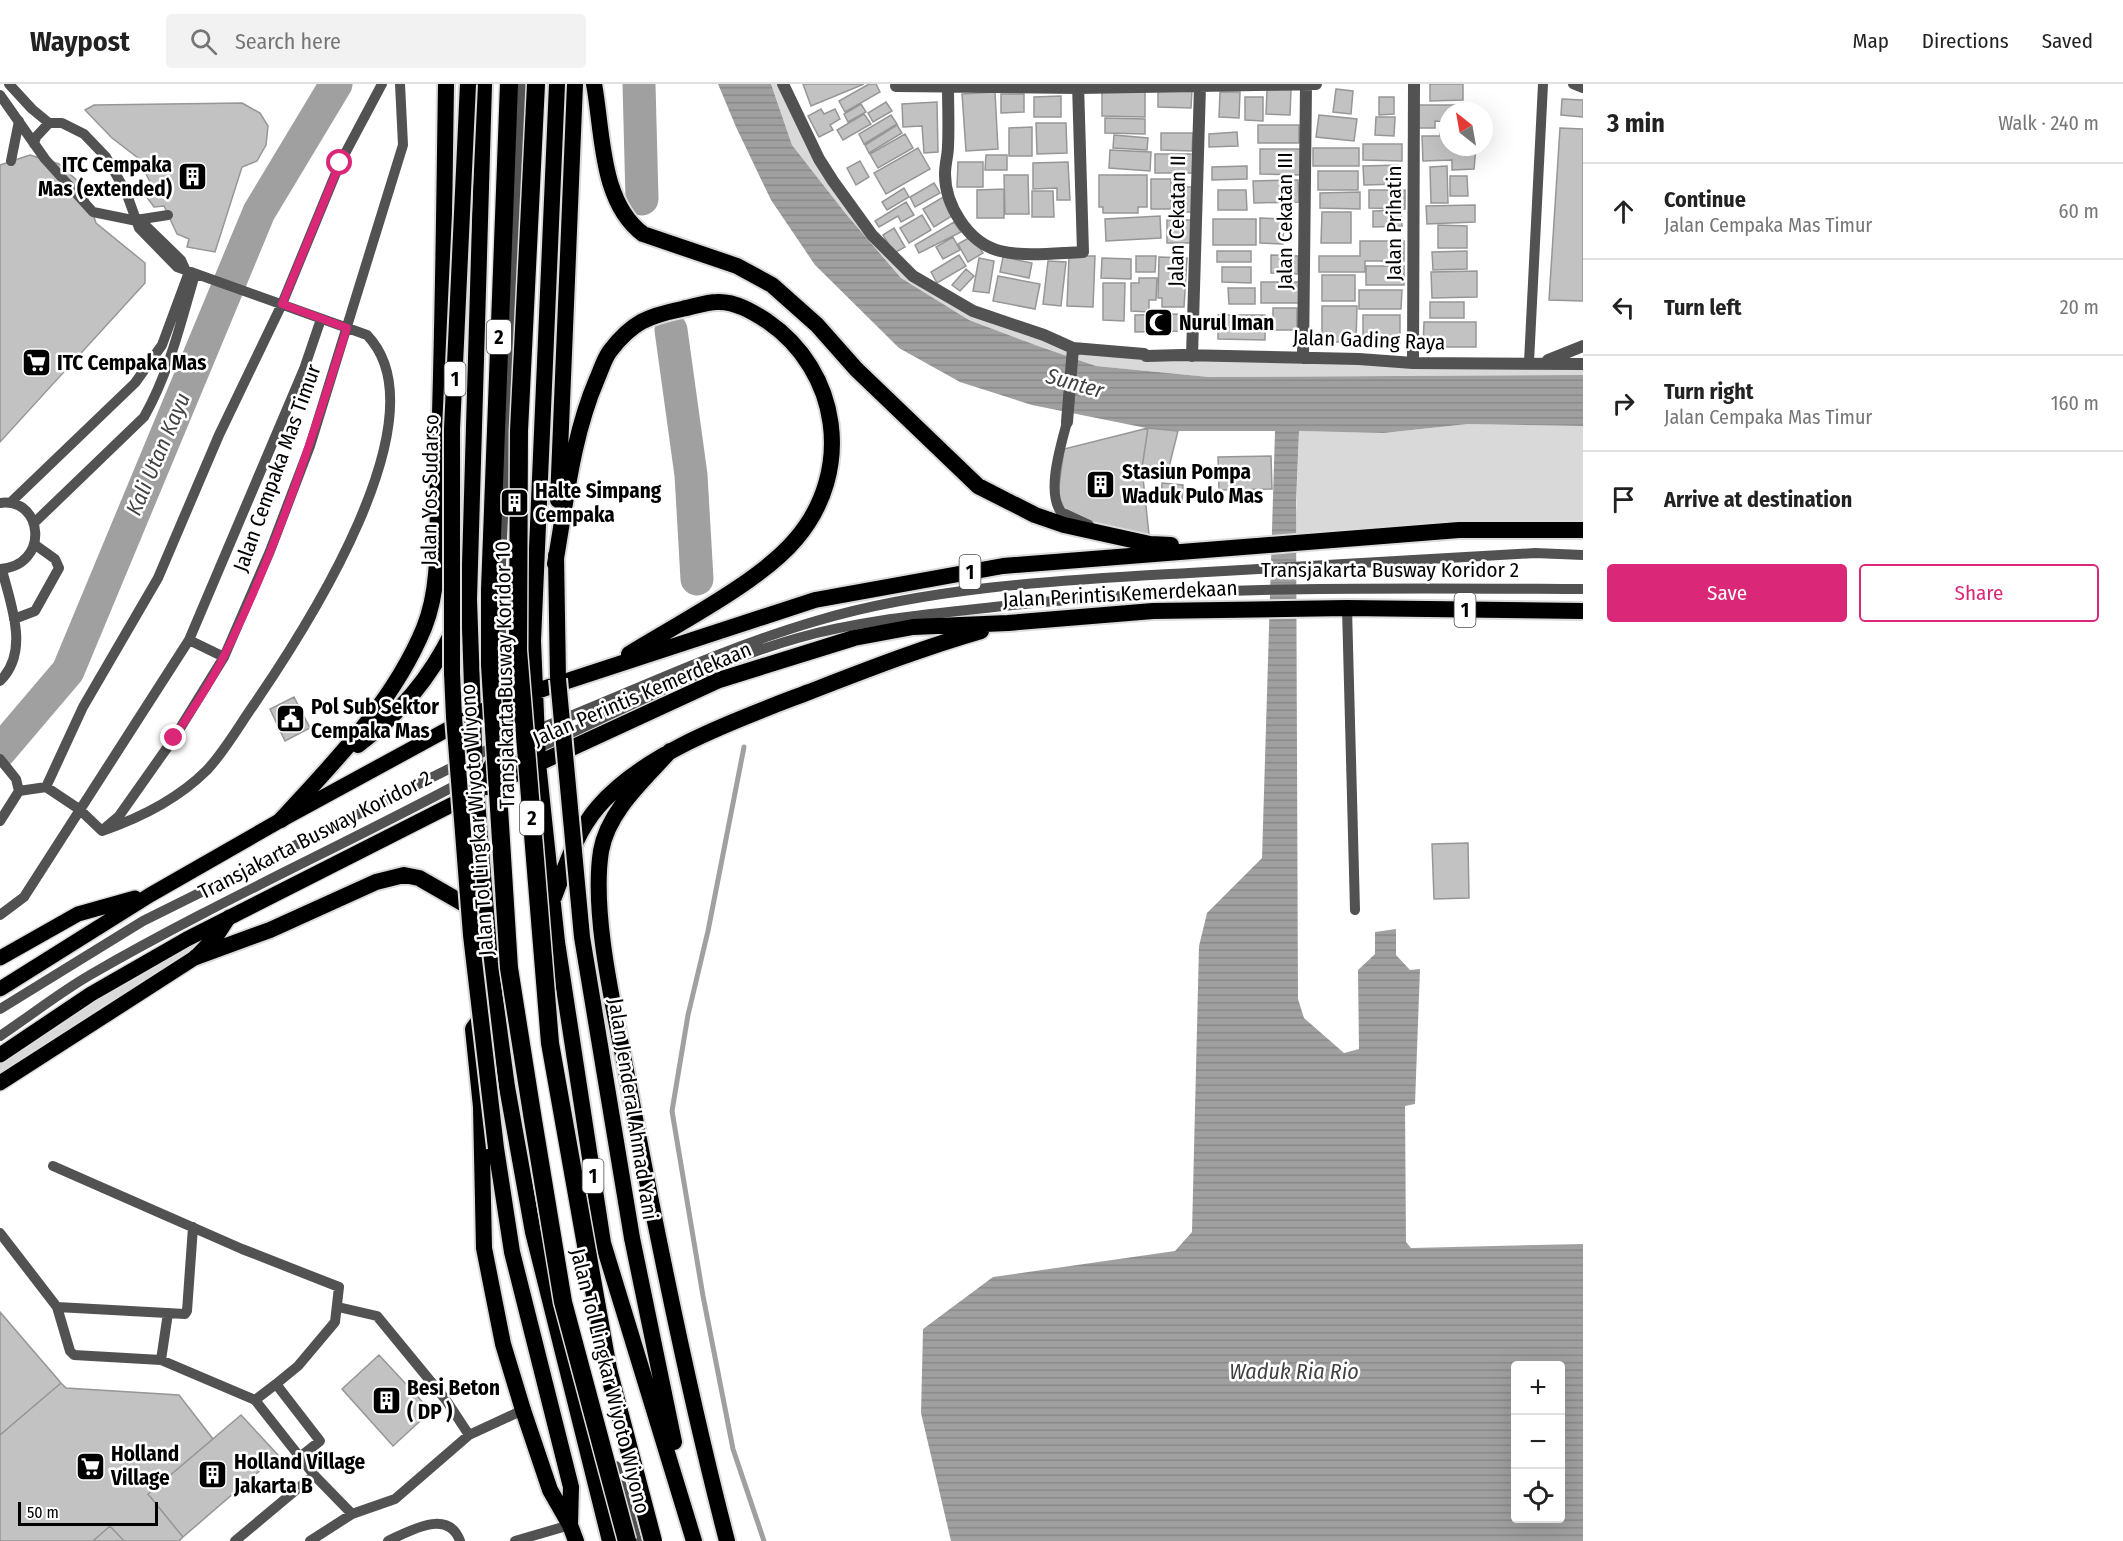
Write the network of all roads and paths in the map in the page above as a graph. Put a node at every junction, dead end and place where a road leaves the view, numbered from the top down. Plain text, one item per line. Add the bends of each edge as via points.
1 (9, 84) edge
2 (382, 84) edge
3 (400, 84) edge
4 (446, 84) edge
5 (468, 84) edge
6 (484, 84) edge
7 (509, 84) edge
8 (521, 84) edge
9 (538, 84) edge
10 (557, 84) edge
11 (575, 84) edge
12 (594, 84) edge
13 (783, 84) edge
14 (1306, 84) edge
15 (1316, 84) edge
16 (1414, 84) edge
17 (1544, 84) edge
18 (1573, 84) edge
19 (896, 86) dead end
20 (948, 86) junction
21 (1078, 86) edge
22 (1200, 86) junction
23 (1583, 88) edge
24 (0, 95) edge
25 (19, 121) junction
26 (50, 123) junction
27 (34, 144) junction
28 (11, 161) dead end
29 (168, 215) dead end
30 (136, 220) junction
31 (192, 273) junction
32 (282, 304) junction
33 (321, 319) junction
34 (347, 328) junction
35 (1583, 346) edge
36 (167, 347) junction
37 (1073, 352) junction
38 (1192, 356) junction
39 (1303, 358) junction
40 (1529, 362) junction
41 (1544, 362) junction
42 (1413, 363) junction
43 (1583, 364) edge
44 (1068, 419) joint
45 (5, 502) edge
46 (34, 523) junction
47 (1583, 530) edge
48 (1111, 535) junction
49 (34, 543) junction
50 (1217, 548) junction
51 (1583, 555) edge
52 (555, 564) junction
53 (1, 569) edge
54 (1583, 589) edge
55 (469, 599) junction
56 (1347, 608) junction
57 (1583, 611) edge
58 (14, 619) junction
59 (1008, 623) junction
60 (189, 640) junction
61 (224, 657) junction
62 (741, 666) junction
63 (602, 670) junction
64 (0, 681) edge
65 (527, 700) junction
66 (504, 702) junction
67 (472, 716) junction
68 (530, 732) junction
69 (504, 742) junction
70 (670, 752) junction
71 (474, 755) junction
72 (0, 759) edge
73 (530, 759) junction
74 (331, 765) junction
75 (505, 770) junction
76 (482, 772) junction
77 (46, 787) junction
78 (19, 791) junction
79 (476, 793) junction
80 (79, 809) junction
81 (280, 820) junction
82 (0, 821) edge
83 (102, 831) junction
84 (150, 895) junction
85 (553, 901) junction
86 (1354, 910) dead end
87 (0, 915) edge
88 (229, 916) junction
89 (486, 916) junction
90 (196, 957) junction
91 (0, 958) edge
92 (0, 989) edge
93 (494, 1003) junction
94 (0, 1009) edge
95 (0, 1036) edge
96 (501, 1048) junction
97 (0, 1055) edge
98 (0, 1083) edge
99 (481, 1107) junction
100 (53, 1166) dead end
101 (194, 1227) junction
102 (0, 1233) edge
103 (57, 1307) junction
104 (338, 1307) junction
105 (168, 1313) junction
106 (160, 1360) junction
107 (276, 1384) junction
108 (255, 1400) junction
109 (523, 1410) junction
110 (470, 1435) junction
111 (300, 1457) junction
112 (314, 1475) junction
113 (352, 1514) junction
114 (573, 1533) edge
115 (235, 1541) edge
116 (310, 1541) edge
117 (388, 1541) edge
118 (460, 1541) edge
119 (515, 1541) edge
120 (610, 1541) edge
121 (627, 1541) edge
122 (637, 1541) edge
123 (654, 1541) edge
124 (694, 1541) edge
125 (727, 1541) edge

1 - 26 lane
2 - 32 lane via 340,163
3 - 34 lane, Jalan Cempaka Mas Timur via 403,145
4 - 74 highway via 444,307 432,601 398,680
5 - 114 highway, Jalan Yos Sudarso / 1, bridge via 452,429 454,717 471,935 500,1171 512,1252 571,1487
6 - 55 highway, Jalan Yos Sudarso / 1
7 - 121 highway, Jalan Tol Lingkar Wiyoto Wiyono / 2, bridge via 490,590 497,800 509,968 563,1302
8 - 66 lane, Transjakarta Busway Koridor 10 via 500,589
9 - 65 lane, Transjakarta Busway Koridor 10 via 523,537
9 - 123 highway, Jalan Tol Lingkar Wiyoto Wiyono / 2, bridge via 519,431 520,674 550,1043 608,1370
10 - 65 highway, 1 via 533,641
11 - 52 highway, 1
12 - 48 highway via 612,188 619,208 632,225 643,234 749,271 790,300 978,486 1035,515
13 - 37 street, Jalan Gading Raya via 819,159 872,235 913,276 973,311 1044,335
14 - 15 street
14 - 22 street
14 - 39 street, Jalan Cekatan III
16 - 42 street, Jalan Prihatin
17 - 40 lane
18 - 23 lane
19 - 20 street
20 - 21 street
20 - 21 street via 946,186 959,220 980,243 1000,251 1037,254 1083,252
21 - 22 street
22 - 38 street, Jalan Cekatan II
24 - 25 lane
25 - 27 lane
25 - 28 lane
26 - 27 lane
26 - 30 lane via 62,123 84,134 106,157 126,192
27 - 30 lane via 93,212
29 - 30 lane
30 - 31 lane via 177,267
31 - 32 lane
31 - 36 lane
32 - 33 lane
32 - 77 lane via 219,435 158,578 83,706
33 - 34 lane
33 - 60 lane via 304,369
34 - 61 lane, Jalan Cempaka Mas Timur via 302,467
34 - 83 lane via 367,335 377,346 388,398 385,438 375,481 341,562 287,656 209,768 185,790 155,808
35 - 41 street, Jalan Gading Raya
36 - 45 lane via 135,383
36 - 46 lane via 153,400 144,417
37 - 38 street, Jalan Gading Raya
37 - 44 street
38 - 39 street, Jalan Gading Raya
39 - 42 street, Jalan Gading Raya
40 - 41 street, Jalan Gading Raya
40 - 42 street, Jalan Gading Raya
41 - 43 street, Jalan Gading Raya
44 - 48 lane via 1058,456 1056,505 1061,512
45 - 46 lane via 19,505
46 - 49 lane
47 - 50 highway, Jalan Perintis Kemerdekaan / 1 via 1459,530
48 - 50 highway via 1150,544
49 - 53 lane via 32,552 19,565
49 - 58 lane via 56,559 59,568 35,611
50 - 63 highway, Jalan Perintis Kemerdekaan / 1 via 1003,566 815,600
51 - 68 lane, Transjakarta Busway Koridor 2 via 1535,553 1042,581 912,600 817,621 733,649
52 - 63 highway via 579,430 608,353 622,336 650,315 719,302 743,307 784,333 821,383 831,415 831,460 825,487 796,539 760,570 693,616
52 - 124 highway, Jalan Jenderal Ahmad Yani / 1, bridge via 558,680 582,937 632,1238
53 - 58 lane
54 - 62 lane, Transjakarta Busway Koridor 2 via 1261,590 1096,596 868,621 772,646
55 - 67 highway, Jalan Yos Sudarso / 1
55 - 74 highway via 431,673 417,690 384,724
56 - 57 highway, Jalan Perintis Kemerdekaan / 1
56 - 59 highway, Jalan Perintis Kemerdekaan / 1 via 1153,611
56 - 86 lane
58 - 64 lane via 18,642 7,675
59 - 62 highway, Jalan Perintis Kemerdekaan / 1 via 913,627
59 - 70 highway via 936,644 788,700 707,732
60 - 61 lane
60 - 80 lane
61 - 83 lane, Jalan Cempaka Mas Timur via 174,738 119,816
62 - 73 highway, Jalan Perintis Kemerdekaan / 1
63 - 65 highway, Jalan Perintis Kemerdekaan / 1
65 - 66 highway, Jalan Perintis Kemerdekaan / 1
65 - 68 highway, Jalan Jenderal Ahmad Yani / 1
65 - 68 lane, Transjakarta Busway Koridor 10
65 - 69 highway
66 - 67 highway, Jalan Perintis Kemerdekaan / 1
66 - 69 lane, Transjakarta Busway Koridor 10
67 - 69 highway
67 - 71 highway, 1
67 - 81 main road
68 - 69 lane, Transjakarta Busway Koridor 2
68 - 73 highway, Jalan Jenderal Ahmad Yani / 1
69 - 71 lane, Transjakarta Busway Koridor 2
69 - 73 highway
69 - 75 lane, Transjakarta Busway Koridor 10
69 - 76 highway
70 - 85 highway via 612,791 589,818 574,845
70 - 125 highway via 618,811 606,833 601,850 600,902 609,980 655,1230
71 - 76 highway, 1
71 - 94 lane, Transjakarta Busway Koridor 2 via 143,921
72 - 78 lane via 16,779
73 - 75 highway, Jalan Perintis Kemerdekaan / 1
73 - 85 highway, Jalan Jenderal Ahmad Yani / 1
73 - 123 lane, Transjakarta Busway Koridor 10 via 538,994 590,1302 621,1434
74 - 81 highway
75 - 76 lane, Transjakarta Busway Koridor 2
75 - 79 highway, Jalan Perintis Kemerdekaan / 1
75 - 122 lane, Transjakarta Busway Koridor 10 via 514,986 571,1303
76 - 79 highway, 1
76 - 95 lane, Transjakarta Busway Koridor 2 via 238,894 88,976
77 - 78 lane
77 - 80 lane
78 - 82 lane
79 - 88 main road
79 - 89 highway, 1
80 - 83 lane
80 - 87 lane via 24,897
81 - 84 main road
84 - 91 main road via 78,914
84 - 92 main road
85 - 124 highway, Jalan Jenderal Ahmad Yani / 1 via 603,1243
88 - 90 main road
88 - 97 main road via 91,994
89 - 90 highway via 419,878 404,875 376,882 270,930
89 - 93 highway, 1
90 - 98 main road
93 - 96 highway, 1
93 - 99 highway via 473,1029
96 - 99 highway
96 - 120 highway, 1 via 533,1232
99 - 109 highway via 483,1248 503,1344
100 - 101 lane
101 - 104 lane via 339,1287
101 - 105 lane via 187,1311 181,1316
102 - 103 lane
103 - 105 lane
103 - 106 lane via 74,1354
104 - 107 lane via 335,1322 298,1366
104 - 110 lane via 377,1316
105 - 106 lane
106 - 108 lane
107 - 108 lane
107 - 111 lane via 320,1441
108 - 111 lane
109 - 110 lane
109 - 114 highway via 550,1490
110 - 113 lane via 395,1499
111 - 112 lane
112 - 113 lane
112 - 115 lane
113 - 116 lane
114 - 119 lane
117 - 118 lane via 437,1523 456,1531

